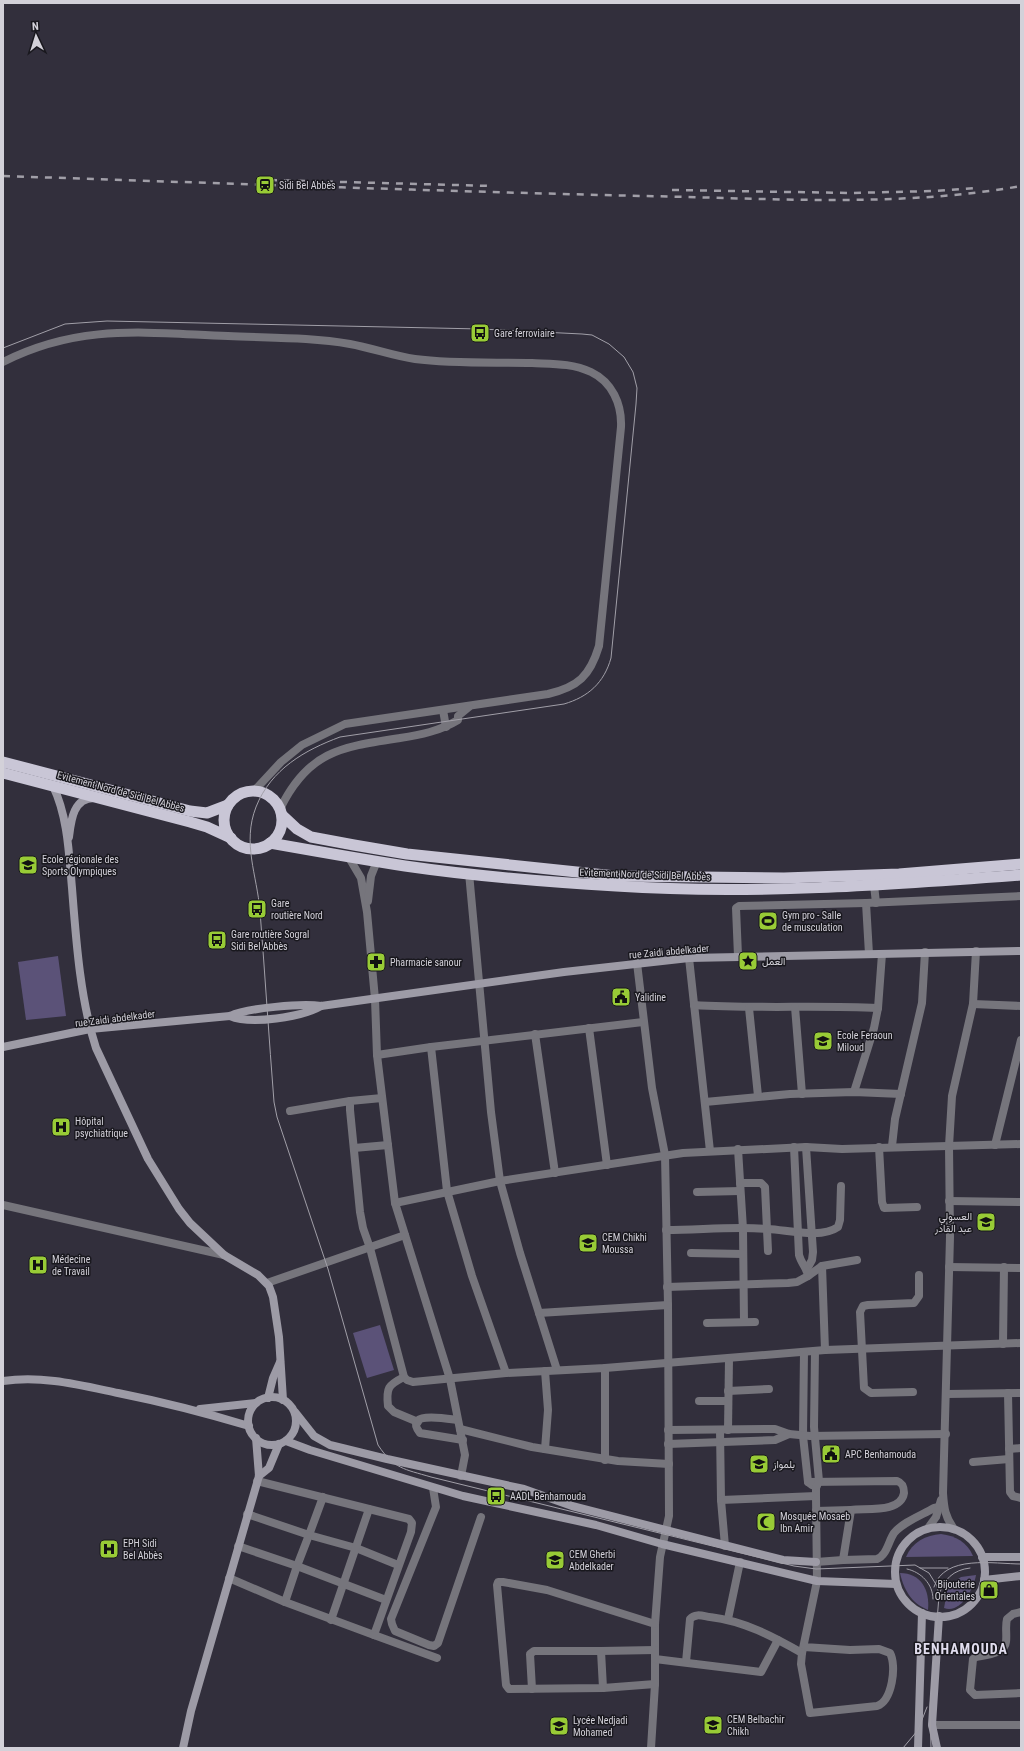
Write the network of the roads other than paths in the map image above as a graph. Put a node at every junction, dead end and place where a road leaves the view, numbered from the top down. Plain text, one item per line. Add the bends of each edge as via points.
1 (3, 362) edge
2 (469, 706) junction
3 (443, 710) junction
4 (446, 727) junction
5 (3, 762) edge
6 (3, 773) edge
7 (53, 786) junction
8 (254, 791) junction
9 (106, 799) junction
10 (228, 805) junction
11 (281, 812) junction
12 (231, 838) junction
13 (270, 843) junction
14 (68, 844) junction
15 (348, 856) junction
16 (378, 861) junction
17 (1021, 864) edge
18 (469, 873) junction
19 (1021, 874) edge
20 (874, 885) junction
21 (1021, 896) edge
22 (876, 903) junction
23 (866, 904) junction
24 (367, 912) junction
25 (976, 951) junction
26 (1021, 951) edge
27 (925, 952) junction
28 (869, 954) junction
29 (882, 954) junction
30 (738, 956) junction
31 (689, 958) junction
32 (637, 963) junction
33 (480, 984) junction
34 (375, 999) junction
35 (973, 1004) junction
36 (694, 1005) junction
37 (1021, 1006) edge
38 (795, 1007) junction
39 (749, 1008) junction
40 (878, 1008) junction
41 (643, 1022) junction
42 (589, 1028) junction
43 (90, 1029) junction
44 (534, 1034) junction
45 (485, 1040) junction
46 (1021, 1040) edge
47 (431, 1047) junction
48 (3, 1049) edge
49 (377, 1056) junction
50 (854, 1092) junction
51 (802, 1094) junction
52 (901, 1094) junction
53 (758, 1096) junction
54 (382, 1098) junction
55 (350, 1101) junction
56 (705, 1102) junction
57 (290, 1111) dead end
58 (1021, 1144) edge
59 (388, 1145) junction
60 (995, 1145) junction
61 (806, 1146) junction
62 (892, 1146) junction
63 (949, 1146) junction
64 (794, 1147) junction
65 (879, 1147) junction
66 (354, 1148) junction
67 (738, 1149) junction
68 (710, 1151) junction
69 (665, 1155) junction
70 (607, 1165) junction
71 (555, 1173) junction
72 (500, 1181) junction
73 (841, 1186) dead end
74 (740, 1187) junction
75 (448, 1191) junction
76 (697, 1192) dead end
77 (949, 1200) junction
78 (1021, 1202) edge
79 (395, 1204) junction
80 (3, 1205) edge
81 (917, 1207) dead end
82 (768, 1228) junction
83 (743, 1229) junction
84 (666, 1230) junction
85 (798, 1232) junction
86 (810, 1232) junction
87 (405, 1235) junction
88 (370, 1248) junction
89 (768, 1251) dead end
90 (691, 1253) dead end
91 (743, 1254) junction
92 (224, 1255) junction
93 (857, 1260) dead end
94 (822, 1266) junction
95 (949, 1267) junction
96 (1004, 1267) junction
97 (1021, 1268) edge
98 (808, 1272) junction
99 (919, 1275) dead end
100 (267, 1283) junction
101 (743, 1285) junction
102 (667, 1287) junction
103 (668, 1305) junction
104 (539, 1313) junction
105 (744, 1322) junction
106 (754, 1322) dead end
107 (707, 1323) dead end
108 (1021, 1343) edge
109 (1003, 1344) junction
110 (948, 1346) junction
111 (862, 1349) junction
112 (825, 1350) junction
113 (815, 1351) junction
114 (804, 1352) junction
115 (729, 1358) junction
116 (280, 1362) junction
117 (668, 1363) junction
118 (605, 1368) junction
119 (558, 1370) junction
120 (545, 1371) junction
121 (506, 1373) junction
122 (404, 1377) junction
123 (450, 1379) junction
124 (3, 1381) edge
125 (769, 1389) dead end
126 (728, 1391) junction
127 (913, 1392) dead end
128 (1008, 1393) junction
129 (1021, 1393) edge
130 (946, 1394) junction
131 (268, 1398) junction
132 (283, 1400) junction
133 (699, 1401) dead end
134 (728, 1401) junction
135 (256, 1403) junction
136 (193, 1409) junction
137 (295, 1412) junction
138 (457, 1420) junction
139 (418, 1422) junction
140 (249, 1426) junction
141 (460, 1429) junction
142 (668, 1430) junction
143 (724, 1430) junction
144 (789, 1434) junction
145 (946, 1434) junction
146 (815, 1435) junction
147 (803, 1436) junction
148 (256, 1438) junction
149 (463, 1440) junction
150 (282, 1443) junction
151 (721, 1443) junction
152 (668, 1444) junction
153 (1021, 1448) edge
154 (545, 1449) junction
155 (1009, 1450) junction
156 (1010, 1459) junction
157 (605, 1460) junction
158 (973, 1462) dead end
159 (669, 1464) junction
160 (461, 1476) junction
161 (258, 1478) junction
162 (433, 1488) junction
163 (817, 1488) junction
164 (943, 1493) junction
165 (324, 1497) junction
166 (1021, 1498) edge
167 (721, 1500) junction
168 (939, 1507) junction
169 (369, 1509) junction
170 (851, 1510) junction
171 (816, 1511) junction
172 (248, 1514) junction
173 (481, 1517) dead end
174 (928, 1528) junction
175 (954, 1529) junction
176 (667, 1530) junction
177 (309, 1535) junction
178 (662, 1544) junction
179 (238, 1546) junction
180 (725, 1546) junction
181 (356, 1548) junction
182 (982, 1557) junction
183 (1021, 1557) edge
184 (843, 1560) junction
185 (740, 1562) junction
186 (816, 1562) junction
187 (398, 1565) junction
188 (297, 1566) junction
189 (1021, 1576) edge
190 (229, 1578) junction
191 (984, 1580) junction
192 (817, 1581) junction
193 (344, 1583) junction
194 (896, 1584) junction
195 (386, 1600) junction
196 (285, 1602) junction
197 (1021, 1612) edge
198 (922, 1613) junction
199 (939, 1616) junction
200 (728, 1619) junction
201 (331, 1620) junction
202 (655, 1624) junction
203 (374, 1635) junction
204 (778, 1640) junction
205 (655, 1650) junction
206 (803, 1650) junction
207 (601, 1652) junction
208 (437, 1658) dead end
209 (655, 1659) junction
210 (686, 1662) junction
211 (655, 1684) junction
212 (532, 1688) junction
213 (603, 1688) junction
214 (1021, 1693) edge
215 (932, 1725) junction
216 (1021, 1725) edge
217 (183, 1748) edge
218 (651, 1748) edge
219 (918, 1748) edge
220 (937, 1748) edge

1 - 2 street via 34,347 74,336 111,332 318,340 350,344 415,359 566,365 599,377 616,399 620,409 621,427 602,625 594,661 578,682 560,691
2 - 3 street
2 - 4 street via 458,716 458,720
3 - 4 street
3 - 8 street via 356,721 332,729 290,754
4 - 11 street via 420,735 359,744 329,754 305,770 290,788
5 - 10 highway, Evitement Nord de Sidi Bel Abbès via 190,811 207,813
6 - 7 highway, Evitement Nord de Sidi Bel Abbès
7 - 9 highway, Evitement Nord de Sidi Bel Abbès
7 - 14 main road via 60,802
8 - 10 highway via 244,792
8 - 11 highway via 271,797
9 - 12 highway, Evitement Nord de Sidi Bel Abbès via 207,827
9 - 14 main road via 88,798 76,808 71,820
10 - 12 highway via 224,819
11 - 13 highway via 280,830
11 - 17 highway, Evitement Nord de Sidi Bel Abbès via 297,829 311,837 407,854 615,876 798,877 898,874
12 - 13 highway via 249,848
13 - 15 highway, Evitement Nord de Sidi Bel Abbès
14 - 43 main road via 75,929
15 - 16 highway, Evitement Nord de Sidi Bel Abbès
15 - 24 street via 361,878
16 - 18 highway, Evitement Nord de Sidi Bel Abbès
16 - 24 street via 371,876
18 - 20 highway, Evitement Nord de Sidi Bel Abbès via 616,886 674,888
18 - 33 street
19 - 20 highway, Evitement Nord de Sidi Bel Abbès
20 - 22 street
21 - 22 street
22 - 23 street
23 - 28 street
23 - 30 street via 739,906 736,908
24 - 34 street
25 - 26 main road, rue Zaidi abdelkader
25 - 27 main road, rue Zaidi abdelkader
25 - 35 street
27 - 29 main road, rue Zaidi abdelkader
27 - 52 street via 922,1003
28 - 29 main road, rue Zaidi abdelkader
28 - 30 main road, rue Zaidi abdelkader
29 - 40 street
30 - 31 main road, rue Zaidi abdelkader
31 - 32 main road, rue Zaidi abdelkader
31 - 36 street
32 - 33 main road, rue Zaidi abdelkader
32 - 41 street
33 - 34 main road, rue Zaidi abdelkader
33 - 45 street
34 - 43 main road, rue Zaidi abdelkader via 321,1006 303,1013 267,1019 244,1020 230,1016
34 - 49 street
35 - 37 street
35 - 63 street via 952,1096
36 - 39 street
36 - 56 street
38 - 39 street
38 - 40 street
38 - 51 street
39 - 53 street
40 - 50 street
41 - 42 street
41 - 69 street
42 - 44 street
42 - 70 street
43 - 48 main road, rue Zaidi abdelkader
43 - 92 main road via 99,1054 154,1171 190,1223
44 - 45 street
44 - 71 street
45 - 47 street
45 - 72 street
46 - 60 street
47 - 49 street
47 - 75 street
49 - 54 street
50 - 51 street
50 - 52 street
51 - 53 street
52 - 62 street
53 - 56 street
54 - 55 street
54 - 59 street
55 - 57 street
55 - 66 street
56 - 68 street
58 - 60 street
59 - 66 street
59 - 79 street
60 - 63 street
61 - 64 street
61 - 65 street via 842,1149
61 - 86 street
62 - 63 street
62 - 65 street
63 - 77 street
64 - 67 street
64 - 85 street
65 - 81 street via 884,1208
66 - 88 street via 362,1228
67 - 68 street
67 - 74 street
68 - 69 street
69 - 70 street
69 - 84 street
70 - 71 street
71 - 72 street
72 - 75 street
72 - 104 street
73 - 86 street via 838,1227 831,1232
74 - 76 street
74 - 82 street via 764,1185
74 - 83 street
75 - 79 street
75 - 121 street via 472,1276
77 - 78 street
77 - 95 street
79 - 87 street
80 - 92 street
82 - 83 street
82 - 85 street
82 - 89 street
83 - 84 street
83 - 91 street
84 - 102 street
85 - 86 street
85 - 98 street via 800,1261
86 - 98 street via 812,1260
87 - 88 street
87 - 123 street
88 - 100 street
88 - 122 street
90 - 91 street
91 - 101 street
92 - 100 main road
93 - 94 street
94 - 98 street
94 - 112 street
95 - 96 street
95 - 110 street
96 - 97 street
96 - 109 street
98 - 101 street via 797,1282
99 - 111 street via 919,1296 914,1302 868,1305 861,1308
100 - 116 main road via 274,1297
101 - 102 street
101 - 105 street
102 - 103 street
103 - 104 street
103 - 117 street
104 - 119 street
105 - 106 street
105 - 107 street
108 - 109 street
109 - 110 street
110 - 111 street
110 - 130 street
111 - 112 street
111 - 127 street via 864,1388 867,1392
112 - 113 street
113 - 114 street
113 - 146 street
114 - 115 street
114 - 147 street
115 - 117 street
115 - 126 street
116 - 131 main road
116 - 132 main road via 283,1374
117 - 118 street
117 - 142 street
118 - 119 street
118 - 157 street
119 - 120 street
120 - 121 street
120 - 154 street via 548,1410
121 - 123 street
122 - 123 street via 413,1382
122 - 139 street via 389,1386 388,1406 394,1412
123 - 138 street
124 - 136 main road via 18,1378 50,1380
125 - 126 street
126 - 134 street
128 - 129 street
128 - 130 street
128 - 155 street
130 - 145 street
131 - 132 main road
131 - 135 main road
132 - 137 main road
133 - 134 street
134 - 143 street
135 - 136 main road
135 - 140 main road via 250,1414
136 - 140 main road
137 - 150 main road via 295,1428
137 - 160 main road via 314,1436 330,1445
138 - 139 street via 426,1416
138 - 141 street
139 - 149 street via 417,1429 420,1433
140 - 148 main road
141 - 149 street
141 - 154 street
142 - 143 street
142 - 152 street
143 - 144 street via 774,1429
143 - 151 street
144 - 147 street
144 - 151 street via 775,1440
145 - 146 street
145 - 164 street
146 - 147 street
146 - 163 street
147 - 163 street via 808,1482
148 - 150 main road via 266,1444
148 - 161 main road
149 - 160 street via 465,1461
150 - 161 main road via 269,1468
150 - 162 main road
151 - 152 street
151 - 167 street
152 - 159 street
153 - 155 street
154 - 157 street
155 - 156 street
156 - 158 street
156 - 166 street via 1010,1492 1013,1496
157 - 159 street
159 - 176 street
160 - 176 main road via 524,1489 572,1506
161 - 165 street
161 - 172 main road
162 - 173 street via 436,1507 391,1619 395,1631 429,1645 434,1646 438,1643
162 - 178 main road via 596,1525
163 - 167 street
163 - 170 street via 897,1481 904,1488 903,1497 892,1507
163 - 171 street
164 - 168 street
164 - 175 street via 944,1510
165 - 169 street
165 - 177 street
167 - 180 street
168 - 174 street
168 - 184 street via 907,1523 895,1533 882,1557
169 - 181 street
169 - 187 street via 409,1519 412,1523
170 - 171 street
170 - 184 street
171 - 186 street
172 - 177 street
172 - 179 main road
174 - 175 main road
174 - 194 main road via 910,1538 900,1550 895,1564
175 - 182 main road via 966,1535 976,1545
176 - 178 street
176 - 180 main road
177 - 181 street
177 - 188 street
178 - 185 main road
178 - 202 street
179 - 188 street
179 - 190 main road
180 - 186 main road via 783,1560
181 - 187 street
181 - 193 street
182 - 183 main road
182 - 191 main road
184 - 186 street
185 - 192 main road
185 - 200 street
186 - 192 street
187 - 195 street
188 - 193 street
188 - 196 street
189 - 191 main road
190 - 196 street
190 - 217 main road
191 - 199 main road via 980,1592 968,1606 951,1615
192 - 194 main road
192 - 206 street
193 - 195 street
193 - 201 street
194 - 198 main road via 906,1601
195 - 203 street
196 - 201 street
197 - 214 street via 1007,1619 1004,1648 973,1659 970,1690 975,1695
198 - 199 main road
198 - 219 main road
199 - 215 main road
200 - 204 street via 758,1629
200 - 210 street via 693,1616 690,1619
201 - 203 street
202 - 205 street
202 - 212 street via 547,1590 498,1582 496,1585 499,1624 506,1685 509,1688
203 - 208 street
204 - 206 street
204 - 210 street via 761,1672
205 - 207 street
205 - 209 street
206 - 206 street via 879,1649 890,1653 892,1673 888,1698 877,1706 810,1713 803,1679
207 - 212 street via 539,1649 531,1652
207 - 213 street
209 - 210 street
209 - 211 street
211 - 213 street
211 - 218 street
212 - 213 street
215 - 216 street
215 - 220 main road

